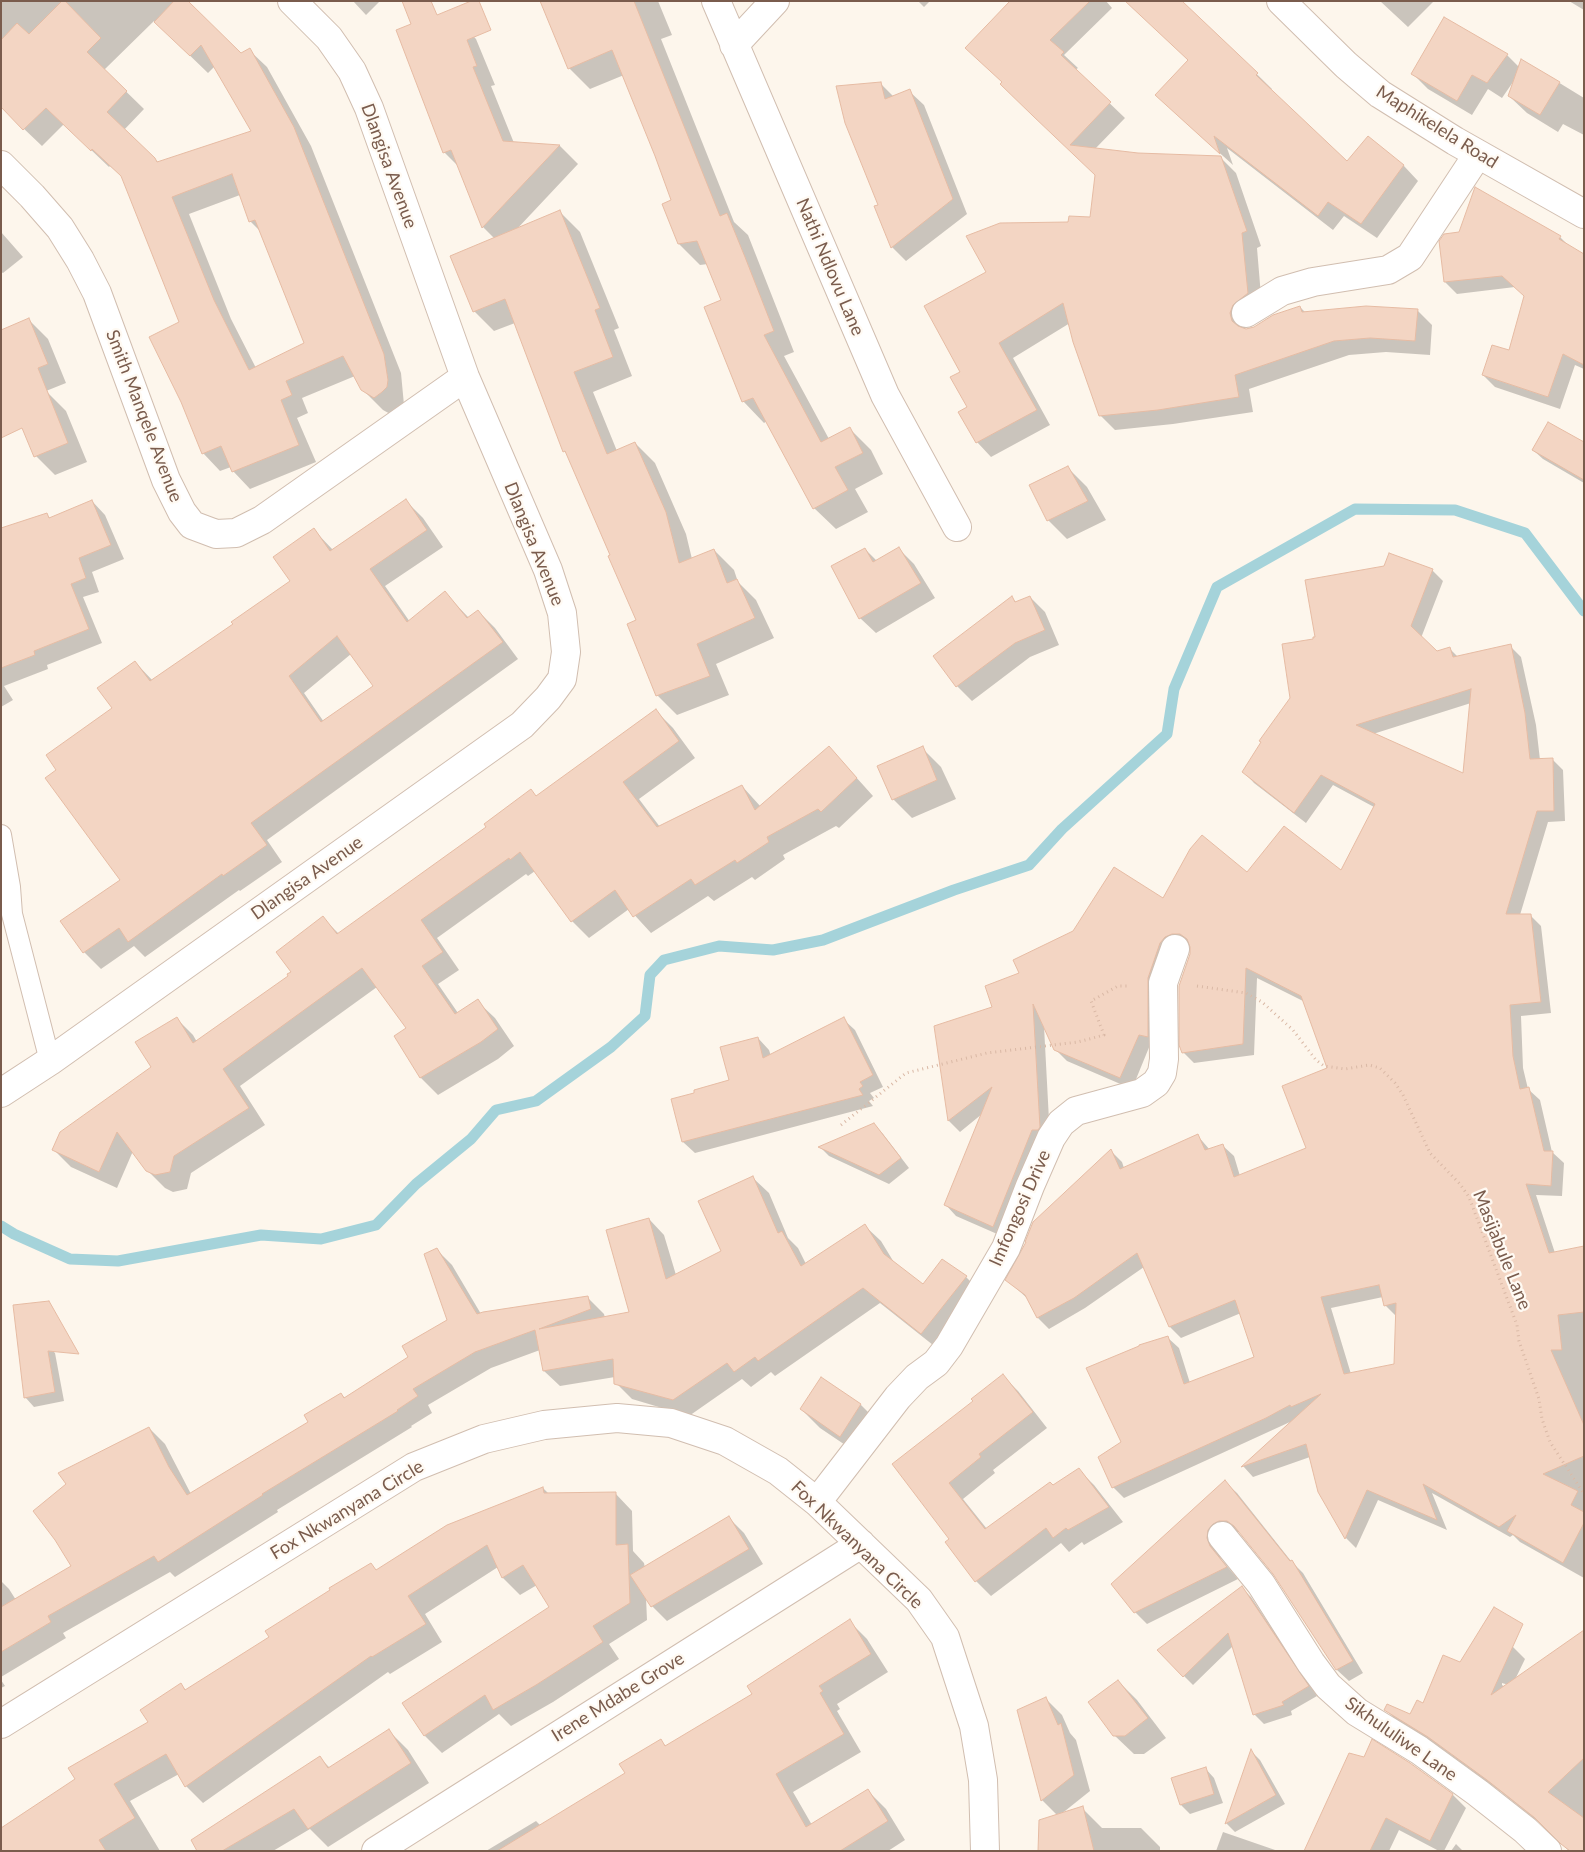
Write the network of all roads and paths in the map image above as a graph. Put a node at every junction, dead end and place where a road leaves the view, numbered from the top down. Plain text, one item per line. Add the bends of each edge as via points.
1 (292, 1) edge
2 (716, 1) edge
3 (775, 1) edge
4 (1281, 1) edge
5 (734, 45) junction
6 (1478, 154) junction
7 (1, 165) edge
8 (1584, 214) edge
9 (1246, 314) dead end
10 (465, 376) junction
11 (957, 527) dead end
12 (1, 835) edge
13 (1175, 949) dead end
14 (1163, 983) junction
15 (1163, 1014) junction
16 (50, 1061) junction
17 (1, 1093) edge
18 (841, 1125) dead end
19 (1584, 1494) edge
20 (817, 1502) junction
21 (1222, 1536) dead end
22 (861, 1544) junction
23 (1, 1724) edge
24 (980, 1849) edge
25 (376, 1851) edge
26 (1547, 1851) edge

1 - 10 street, Dlangisa Avenue via 329,38 352,71 369,108
2 - 5 street, Nathi Ndlovu Lane
3 - 5 street
4 - 6 street, Maphikelela Road via 1380,94
5 - 11 street, Nathi Ndlovu Lane via 885,395
6 - 8 street, Maphikelela Road
6 - 9 street via 1410,257 1388,270 1313,282 1282,291
7 - 10 street, Smith Manqele Avenue via 60,228 97,293 166,480 192,525 216,534 236,533 262,520
10 - 16 street, Dlangisa Avenue via 551,579 562,613 566,652 562,679 522,725
12 - 16 lane via 12,914
13 - 14 street, Imfongosi Drive
14 - 15 street, Imfongosi Drive
14 - 19 path, Masijabule Lane via 1246,993 1276,1014 1324,1066 1345,1069 1369,1065 1380,1068 1395,1083 1430,1153 1469,1198 1517,1325 1550,1442
15 - 18 path via 1153,995 1139,986 1118,986 1091,1001 1104,1035 1078,1042 987,1053 906,1073
15 - 20 street, Imfongosi Drive via 1164,1059 1162,1073 1156,1083 1142,1094 1076,1111 1061,1122 1037,1170 1006,1248 949,1346 936,1363 898,1397
16 - 17 street, Dlangisa Avenue
20 - 22 street, Fox Nkwanyana Circle
20 - 23 street, Fox Nkwanyana Circle via 778,1471 725,1441 671,1424 617,1418 544,1425 484,1439 414,1467
21 - 26 street, Sikhululiwe Lane via 1261,1584 1328,1686 1357,1712 1419,1750 1478,1793
22 - 24 street, Fox Nkwanyana Circle via 919,1600 946,1637 974,1726 983,1780
22 - 25 street, Irene Mdabe Grove

